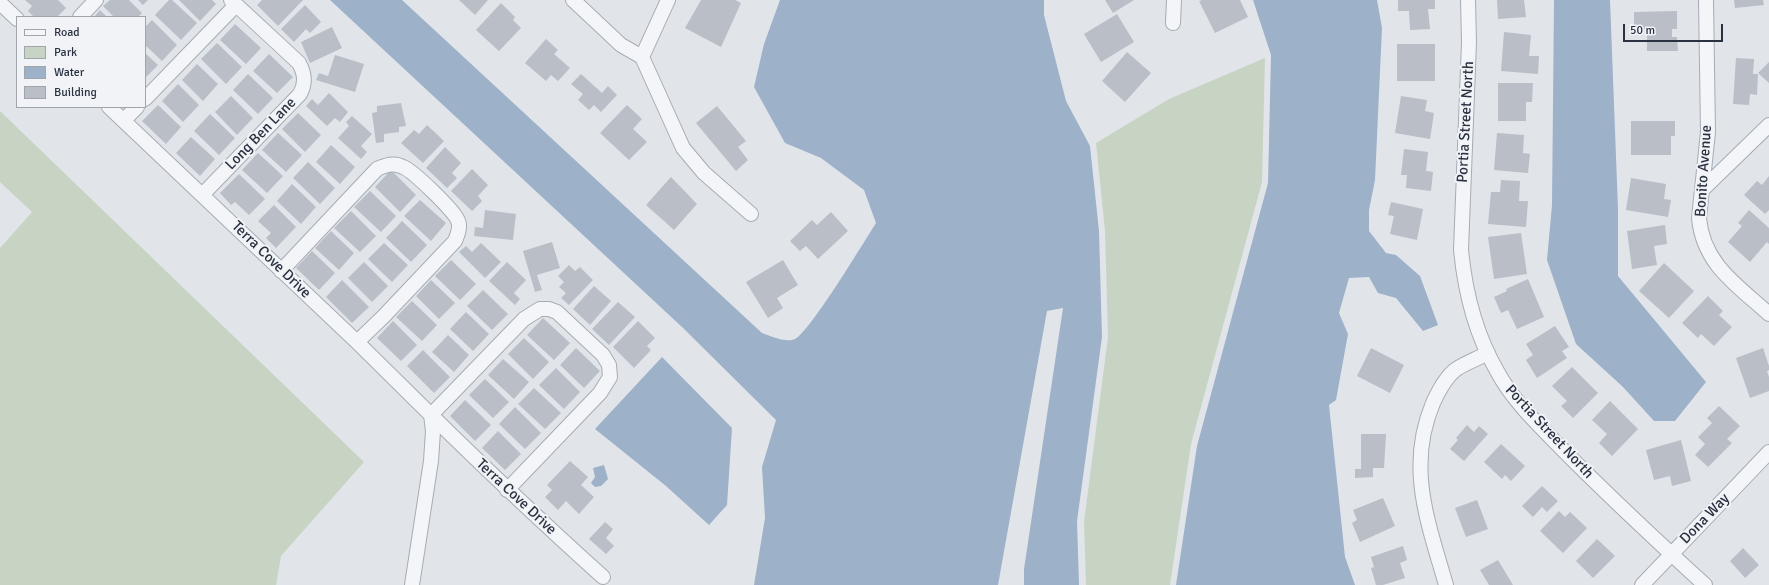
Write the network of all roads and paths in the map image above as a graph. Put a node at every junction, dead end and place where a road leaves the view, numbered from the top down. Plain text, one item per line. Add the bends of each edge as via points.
1 (96, 0) edge
2 (573, 0) edge
3 (668, 0) edge
4 (1174, 0) edge
5 (1468, 0) edge
6 (1706, 0) edge
7 (0, 3) edge
8 (233, 3) edge
9 (81, 16) edge
10 (16, 19) edge
11 (1173, 23) dead end
12 (642, 57) junction
13 (146, 98) edge
14 (110, 108) edge
15 (136, 108) edge
16 (124, 120) junction
17 (1769, 125) edge
18 (1702, 190) junction
19 (202, 195) junction
20 (751, 214) dead end
21 (281, 271) junction
22 (1769, 314) edge
23 (357, 342) junction
24 (1488, 353) junction
25 (431, 415) junction
26 (1769, 452) edge
27 (507, 490) junction
28 (1672, 554) junction
29 (603, 577) dead end
30 (412, 585) edge
31 (1446, 585) edge
32 (1642, 585) edge
33 (1705, 585) edge

1 - 9 street
2 - 12 street via 621,44
3 - 12 street
4 - 11 street
5 - 24 street, Portia Street North via 1469,50 1461,250 1469,298
6 - 18 street, Bonito Avenue via 1708,132
7 - 10 street
8 - 13 street
8 - 19 street, Long Ben Lane via 299,63 304,71 304,87
12 - 20 street via 683,148 704,173
14 - 16 street, Terra Cove Drive
15 - 16 street
16 - 19 street, Terra Cove Drive
17 - 18 street
18 - 22 street, Bonito Avenue via 1700,229 1708,252 1723,272
19 - 21 street, Terra Cove Drive
21 - 23 street, Terra Cove Drive
21 - 23 street via 377,169 393,164 404,167 450,208 459,221 455,241
23 - 25 street, Terra Cove Drive
24 - 28 street, Portia Street North via 1506,386 1538,424
24 - 31 street via 1455,371 1445,381 1437,394 1423,433 1419,461 1420,484
25 - 27 street, Terra Cove Drive
25 - 27 street via 524,319 535,311 545,309 560,314 597,350 606,359 610,371 604,388
25 - 30 street via 432,454
26 - 28 street, Dona Way
27 - 29 street, Terra Cove Drive
28 - 32 street, Dona Way
28 - 33 street, Portia Street North

